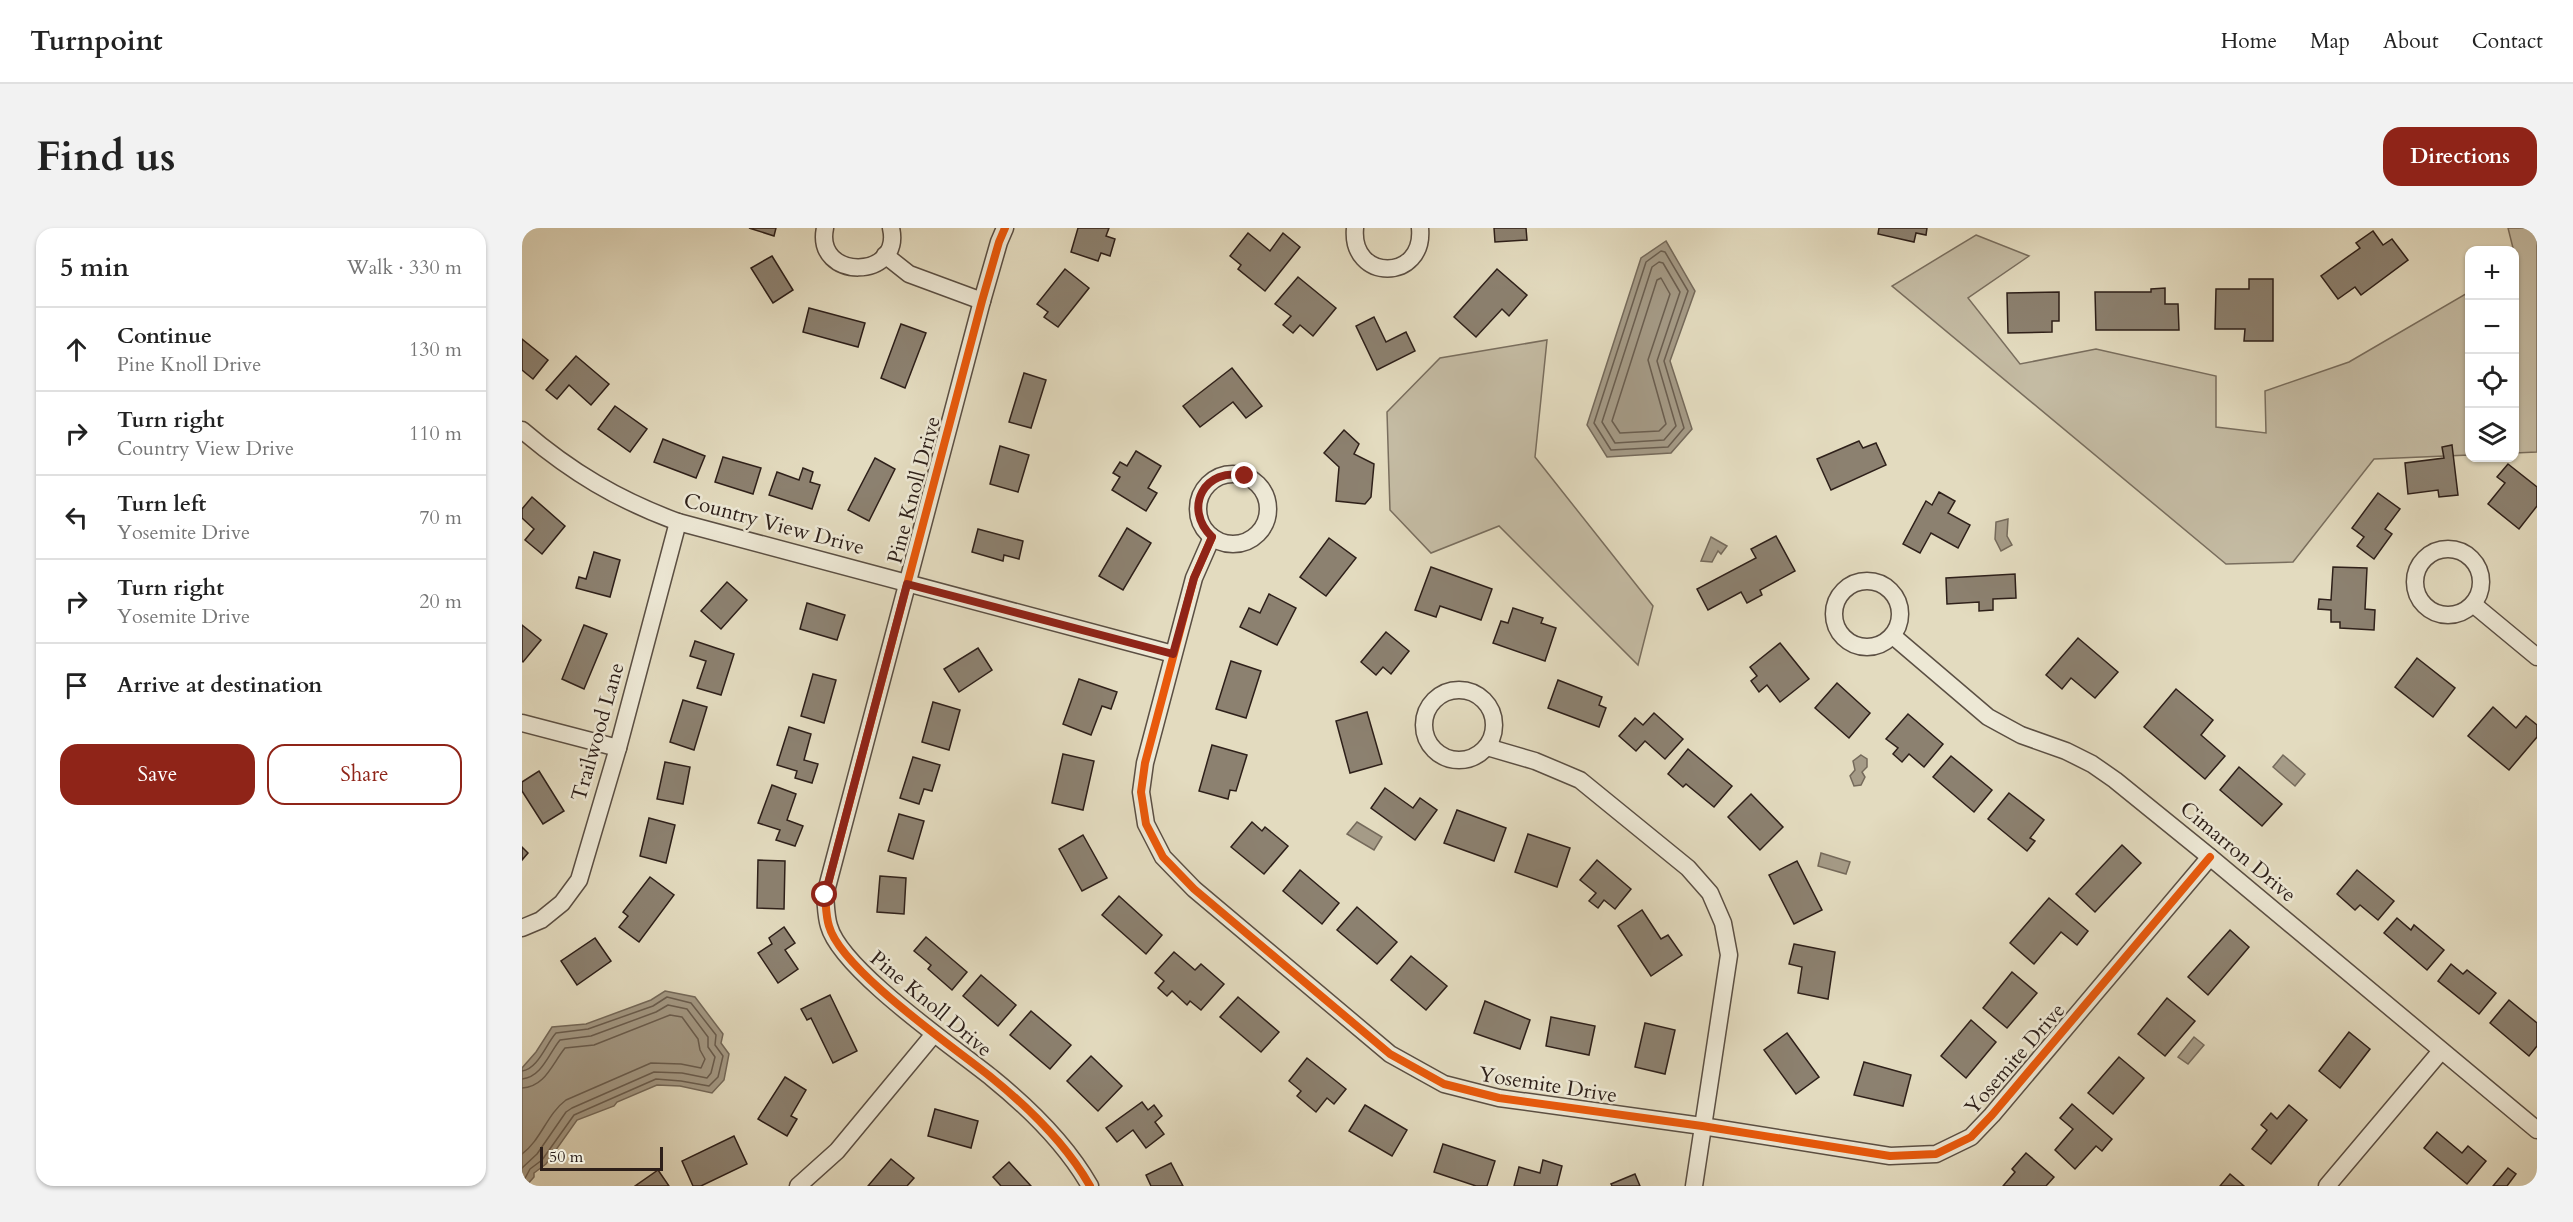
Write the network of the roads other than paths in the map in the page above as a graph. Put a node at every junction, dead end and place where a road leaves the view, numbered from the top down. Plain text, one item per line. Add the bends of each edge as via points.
1 (825, 228) edge
2 (891, 228) edge
3 (1005, 228) edge
4 (1355, 228) edge
5 (1420, 228) edge
6 (885, 255) junction
7 (982, 301) junction
8 (522, 430) edge
9 (678, 522) junction
10 (1212, 537) junction
11 (907, 584) junction
12 (2474, 604) junction
13 (1893, 636) junction
14 (1173, 654) junction
15 (2537, 657) edge
16 (522, 723) edge
17 (1487, 747) junction
18 (618, 748) junction
19 (2210, 857) junction
20 (522, 928) edge
21 (934, 1034) junction
22 (2441, 1051) junction
23 (1702, 1126) junction
24 (2537, 1131) edge
25 (798, 1186) edge
26 (1090, 1186) edge
27 (1694, 1186) edge
28 (2327, 1186) edge

1 - 6 street via 825,244 830,254 847,267 868,268
2 - 6 street via 891,245
3 - 7 street, Pine Knoll Drive
4 - 5 street via 1354,239 1363,259 1382,269 1403,266 1412,259 1421,238
6 - 7 street via 909,274
7 - 11 street, Pine Knoll Drive
8 - 9 street, Country View Drive via 545,450 620,499
9 - 11 street, Country View Drive
9 - 18 street, Trailwood Lane
10 - 10 street via 1238,543 1261,529 1267,504 1253,481 1227,474 1205,488 1198,514
10 - 14 street, Yosemite Drive via 1194,578
11 - 14 street, Country View Drive
11 - 21 street, Pine Knoll Drive via 825,895 829,928 846,954
12 - 12 street via 2481,580 2470,557 2445,549 2422,560 2415,585 2426,608 2451,616
12 - 15 street
13 - 13 street via 1901,612 1889,589 1864,581 1842,593 1834,617 1846,640 1870,648
13 - 19 street, Cimarron Drive via 1988,717 2092,764
14 - 23 street, Yosemite Drive via 1145,763 1142,807 1162,857 1194,889 1390,1054 1444,1084 1499,1098
16 - 18 street
17 - 17 street via 1494,725 1487,704 1469,692 1449,692 1437,698 1425,718 1428,741 1435,750 1445,757 1468,760
17 - 23 street via 1581,780 1688,868 1710,893 1724,923 1729,955
18 - 20 street, Trailwood Lane via 579,880 562,903 541,920
19 - 22 street, Cimarron Drive
19 - 23 street, Yosemite Drive via 1971,1137 1936,1154 1890,1156
21 - 25 street via 837,1151
21 - 26 street, Pine Knoll Drive via 993,1079 1058,1139
22 - 24 street, Cimarron Drive
22 - 28 street
23 - 27 street

